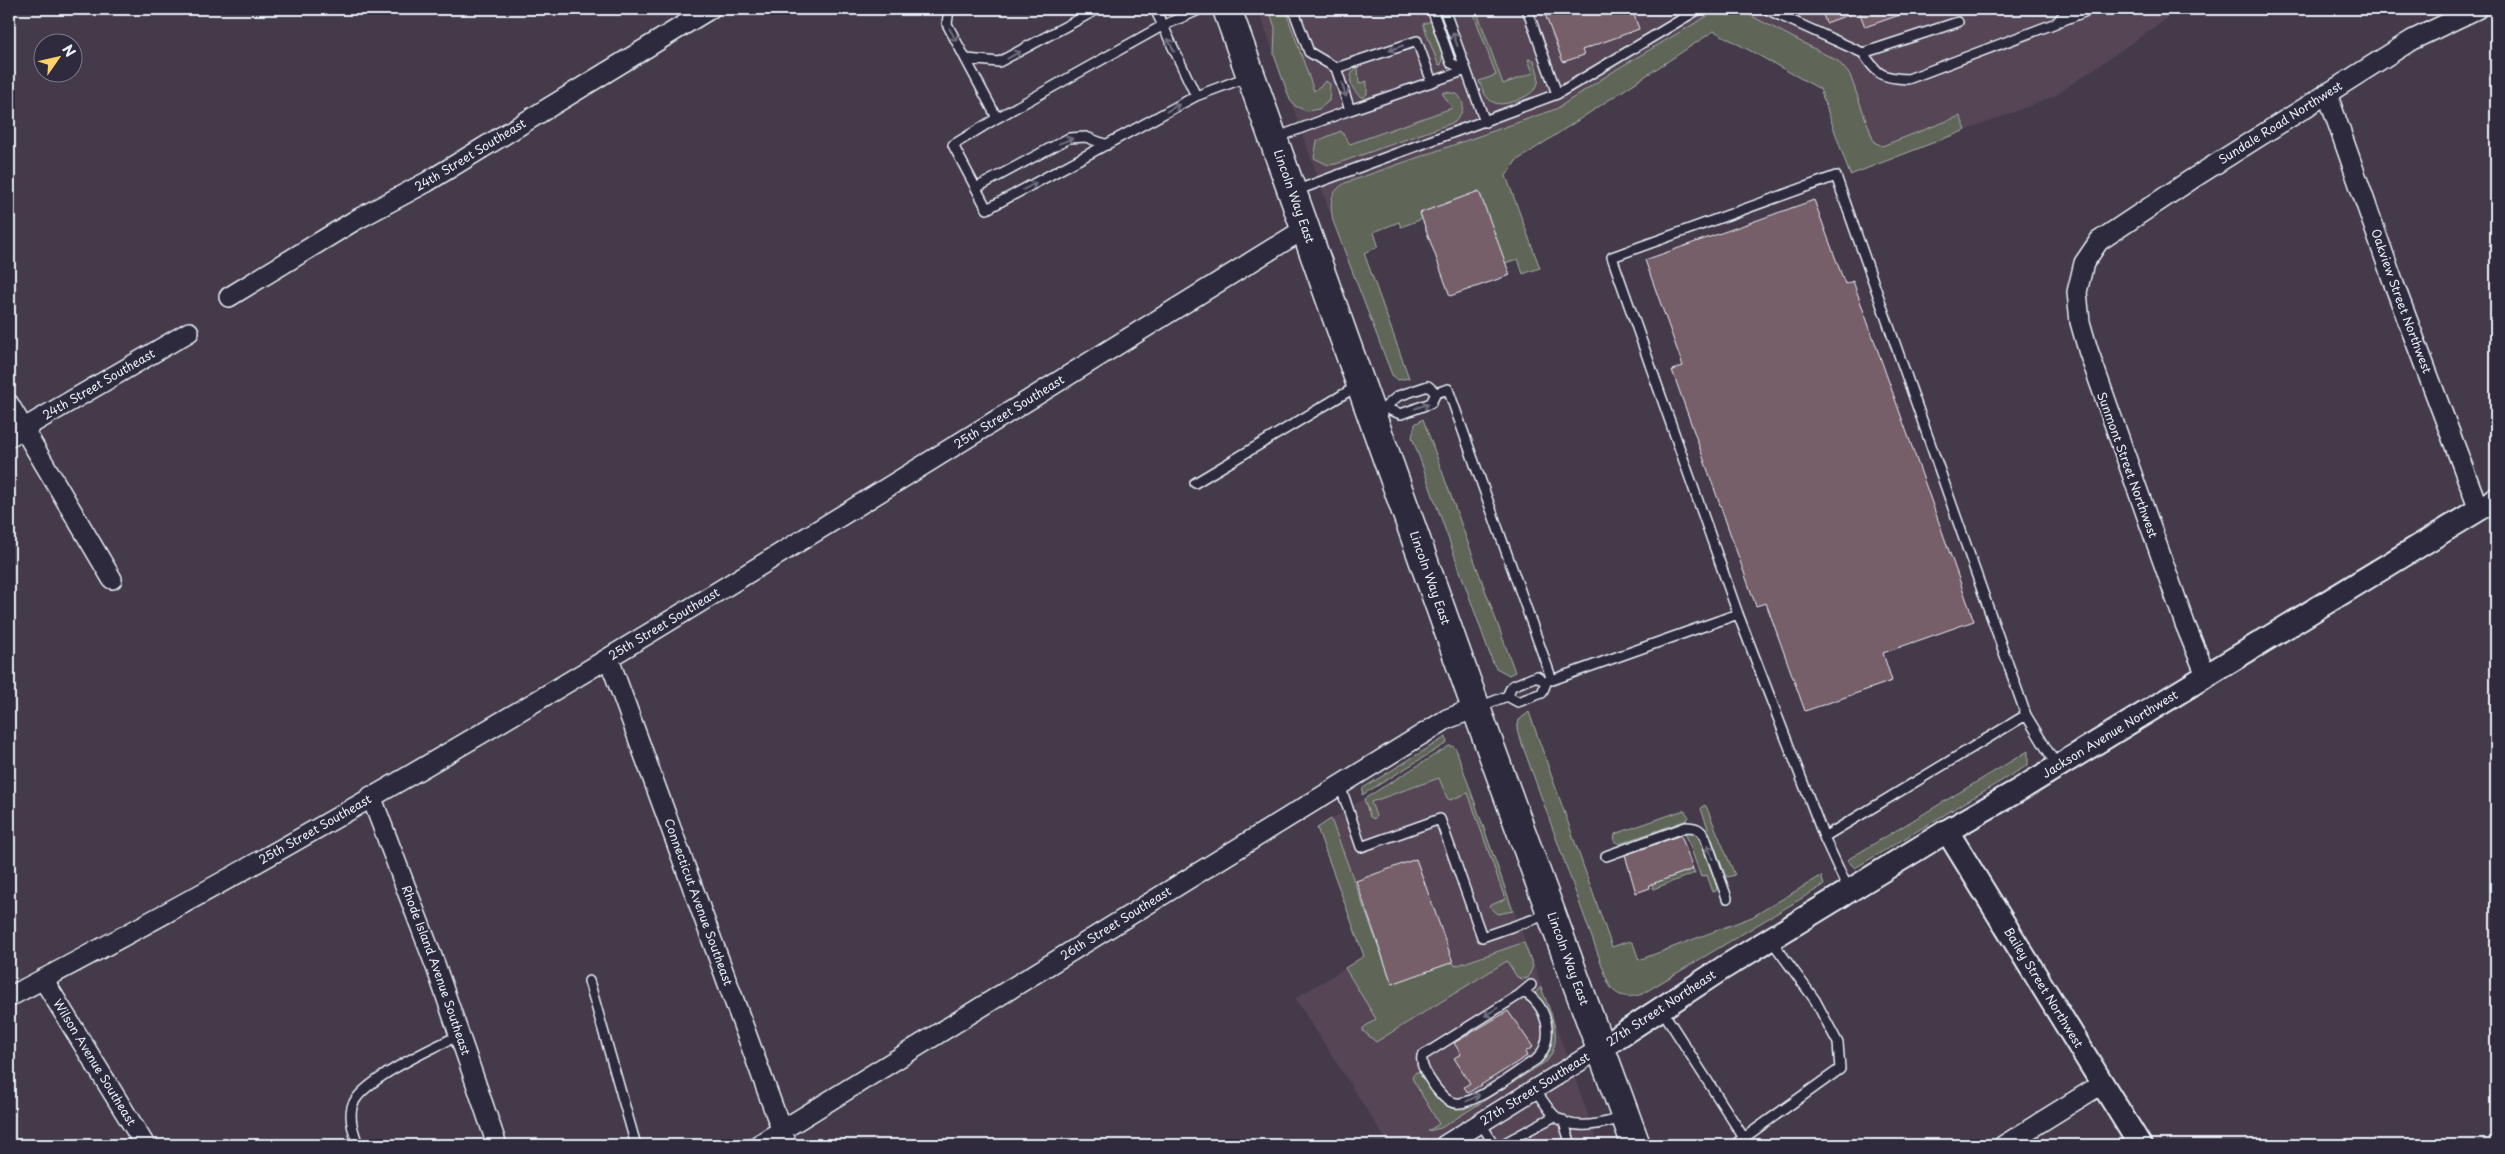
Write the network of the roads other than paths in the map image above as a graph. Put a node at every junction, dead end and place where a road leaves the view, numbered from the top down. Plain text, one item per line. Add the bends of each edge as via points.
1 (710, 9) edge
2 (948, 9) edge
3 (1098, 9) edge
4 (1156, 9) edge
5 (1201, 9) edge
6 (1227, 9) edge
7 (1293, 9) edge
8 (1432, 9) edge
9 (1444, 9) edge
10 (1527, 9) edge
11 (1699, 9) edge
12 (1766, 9) edge
13 (2069, 9) edge
14 (2092, 9) edge
15 (2477, 9) edge
16 (1958, 22) dead end
17 (2056, 23) junction
18 (1162, 26) junction
19 (1863, 53) junction
20 (967, 60) junction
21 (1336, 68) junction
22 (1466, 70) junction
23 (1250, 76) junction
24 (1432, 82) junction
25 (2327, 93) junction
26 (1557, 94) junction
27 (1196, 96) junction
28 (1350, 110) junction
29 (997, 118) junction
30 (1485, 122) junction
31 (1273, 139) junction
32 (1107, 145) junction
33 (976, 188) junction
34 (1292, 192) junction
35 (1306, 228) junction
36 (2091, 250) joint
37 (229, 297) dead end
38 (189, 332) dead end
39 (1361, 383) junction
40 (1436, 393) junction
41 (9, 404) edge
42 (1378, 410) junction
43 (16, 433) edge
44 (1195, 483) dead end
45 (2488, 505) edge
46 (112, 579) dead end
47 (1738, 614) junction
48 (608, 659) junction
49 (2206, 675) junction
50 (1549, 682) junction
51 (1507, 696) junction
52 (1476, 708) junction
53 (2026, 715) junction
54 (2058, 766) junction
55 (1340, 785) junction
56 (371, 796) junction
57 (1947, 831) junction
58 (1824, 837) junction
59 (1606, 856) dead end
60 (1849, 892) junction
61 (1726, 898) dead end
62 (1552, 913) junction
63 (1771, 939) junction
64 (1723, 968) joint
65 (43, 979) junction
66 (589, 981) dead end
67 (1531, 985) dead end
68 (1523, 992) junction
69 (9, 997) edge
70 (1662, 1010) junction
71 (460, 1035) junction
72 (1601, 1048) junction
73 (2102, 1084) junction
74 (1535, 1089) junction
75 (1559, 1118) junction
76 (1626, 1118) junction
77 (1481, 1123) junction
78 (784, 1138) edge
79 (1744, 1138) junction
80 (145, 1145) edge
81 (358, 1145) edge
82 (498, 1145) edge
83 (636, 1145) edge
84 (758, 1145) edge
85 (1445, 1145) edge
86 (1494, 1145) edge
87 (1501, 1145) edge
88 (1571, 1145) edge
89 (1636, 1145) edge
90 (1734, 1145) edge
91 (2004, 1145) edge
92 (2140, 1145) edge

1 - 37 street, 24th Street Southeast via 426,182 354,221
2 -> 20 lane via 947,24
20 -> 3 lane via 999,62
4 - 18 lane
5 - 18 lane
6 - 23 main road, Lincoln Way East
7 - 21 lane via 1309,52
8 - 22 lane via 1451,63
22 -> 9 lane
10 - 26 lane
11 - 26 lane
12 - 19 lane
13 - 17 lane
14 - 17 lane
15 - 25 street, Sundale Road Northwest via 2412,40
16 - 19 lane
17 - 19 lane via 1908,79 1887,78 1877,73
27 -> 18 lane
18 - 29 lane
20 - 29 lane
24 -> 21 lane via 1417,40
21 -> 28 lane
22 - 24 lane
22 - 30 lane
23 - 27 lane
23 - 31 main road, Lincoln Way East
24 - 28 lane
25 - 36 street, Sundale Road Northwest via 2118,227
25 - 45 street, Oakview Street Northwest via 2395,287
26 - 30 lane
32 -> 27 lane
28 - 31 lane
29 - 33 lane via 953,145
30 - 34 lane
31 - 34 main road, Lincoln Way East
33 -> 32 lane via 1069,138 1086,137
33 -> 32 lane via 987,209
34 - 35 main road, Lincoln Way East
35 - 39 main road, Lincoln Way East
35 - 48 street, 25th Street Southeast
36 - 49 street, Sunmont Street Northwest via 2084,263 2077,292 2080,322 2181,615
38 - 43 street, 24th Street Southeast
39 - 42 main road, Lincoln Way East
39 - 44 lane
42 -> 40 lane via 1401,414 1431,403
40 - 42 lane via 1428,386 1398,396
40 - 50 lane via 1448,389
41 - 43 street
42 - 52 main road, Lincoln Way East
43 - 46 street
45 - 49 street, Jackson Avenue Northwest
47 - 50 lane
47 - 53 lane via 1612,257 1836,176
47 - 58 lane
48 - 56 street, 25th Street Southeast
48 - 78 street, Connecticut Avenue Southeast
49 - 54 street, Jackson Avenue Northwest
50 - 51 lane via 1542,693 1518,702
50 - 51 lane via 1536,676 1512,686
51 - 52 lane
52 - 55 street, 26th Street Southeast via 1447,719
52 - 62 main road, Lincoln Way East
53 - 54 lane
53 - 58 lane
54 - 57 street, Jackson Avenue Northwest
55 - 62 lane via 1361,847 1440,819 1482,937
55 - 78 street, 26th Street Southeast
56 - 65 street, 25th Street Southeast
56 - 71 street, Rhode Island Avenue Southeast
57 - 60 street, Jackson Avenue Northwest
57 - 73 street, Bailey Street Northwest
58 - 60 lane
61 -> 59 lane via 1705,837 1694,827 1686,827
60 - 63 street, Jackson Avenue Northwest
62 - 72 main road, Lincoln Way East
63 - 64 street, Jackson Avenue Northwest
63 - 79 lane via 1814,1000 1838,1043 1840,1069
64 - 70 street, 27th Street Northeast
65 - 69 street, 25th Street Southeast
65 - 80 street, Wilson Avenue Southeast
66 - 83 lane
67 - 68 lane
68 -> 68 lane via 1422,1056 1423,1067 1448,1101 1461,1104 1475,1098 1542,1053 1548,1032 1545,1018 1533,996
70 - 72 street, 27th Street Northeast
70 - 79 lane
71 - 81 lane via 405,1063 357,1097 351,1120
71 - 82 street, Rhode Island Avenue Southeast
72 - 74 street, 27th Street Southeast
72 - 76 main road, Lincoln Way East
73 - 91 street
73 - 92 street, Bailey Street Northwest
74 - 75 lane
74 - 77 street, 27th Street Southeast
75 - 76 lane via 1590,1126
75 - 87 lane
75 - 88 lane
76 - 89 main road, Lincoln Way East
77 - 85 street, 27th Street Southeast
77 - 86 lane
78 - 84 street, 26th Street Southeast
79 - 90 lane

